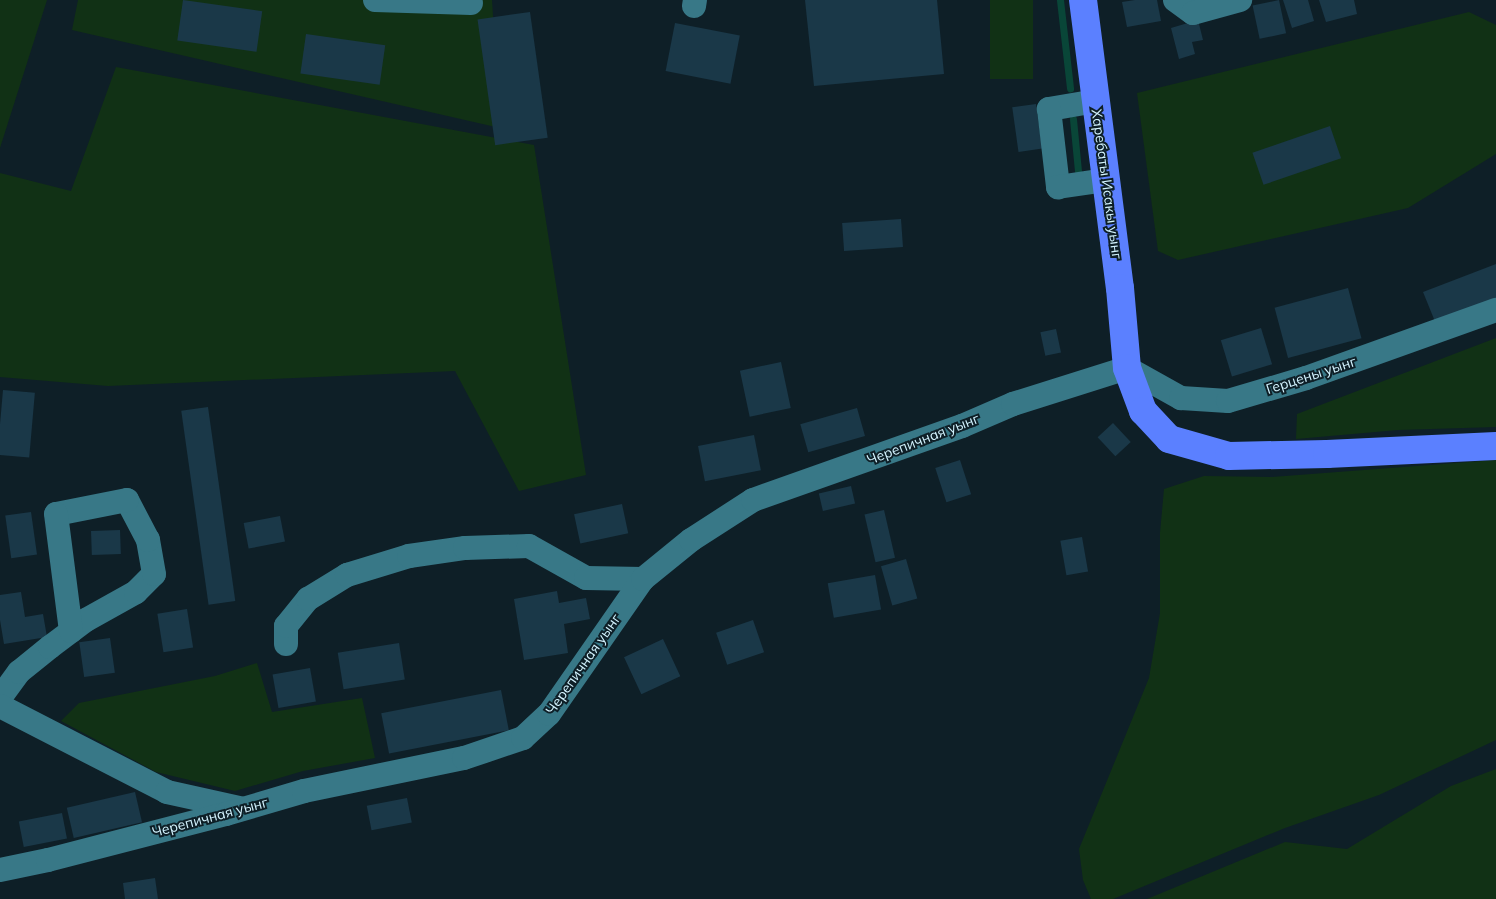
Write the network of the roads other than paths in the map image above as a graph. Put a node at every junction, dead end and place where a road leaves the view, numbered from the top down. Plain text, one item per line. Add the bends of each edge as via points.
1 (375, 0) edge
2 (1083, 0) edge
3 (1175, 0) edge
4 (1240, 0) edge
5 (471, 3) dead end
6 (1096, 101) junction
7 (1106, 180) junction
8 (1496, 310) edge
9 (1127, 368) junction
10 (1496, 446) edge
11 (643, 579) junction
12 (71, 631) junction
13 (286, 644) dead end
14 (0, 698) edge
15 (0, 706) edge
16 (244, 809) junction
17 (0, 870) edge

1 - 5 street
2 - 6 main road, Харебаты Исакы уынг
3 - 4 street via 1194,13
6 - 7 main road, Харебаты Исакы уынг
6 - 7 street via 1049,109 1058,187
7 - 9 main road, Харебаты Исакы уынг
8 - 9 street, Герцены уынг via 1306,378 1228,401 1181,398
9 - 10 main road, Харебаты Исакы уынг via 1143,410 1169,439 1229,456
9 - 11 street, Черепичная уынг via 1013,404 962,426 753,500 691,540
11 - 13 street via 586,578 529,546 465,548 409,556 347,575 308,599 286,626
11 - 16 street, Черепичная уынг via 550,714 523,738 464,758 304,791
12 - 12 street via 136,592 154,574 148,540 128,500 56,514
12 - 14 street via 19,672
15 - 16 street via 167,792
16 - 17 street, Черепичная уынг

